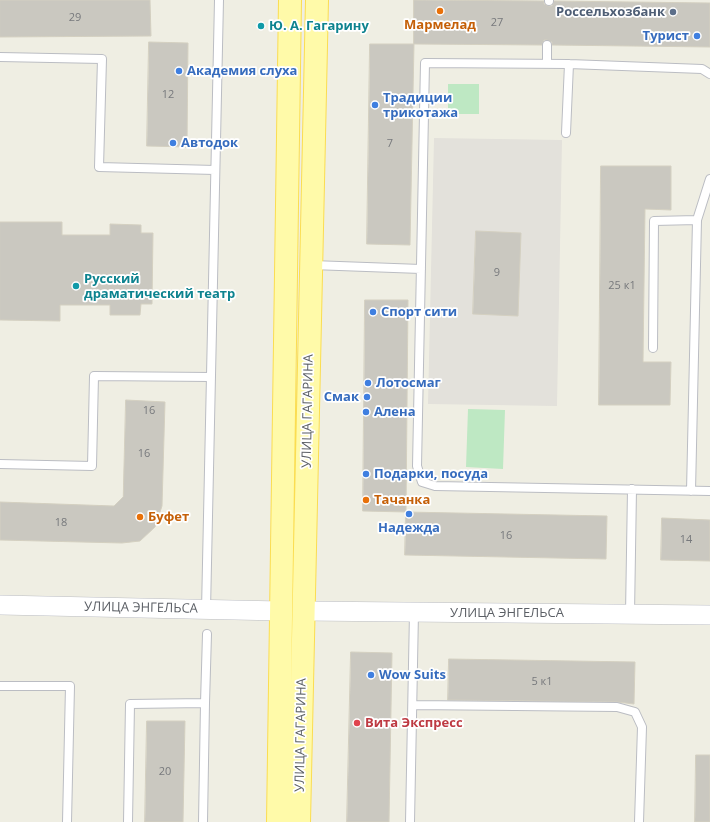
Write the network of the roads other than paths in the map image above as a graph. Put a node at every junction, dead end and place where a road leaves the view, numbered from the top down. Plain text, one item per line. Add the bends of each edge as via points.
1 (219, 0) edge
2 (290, 0) edge
3 (317, 0) edge
4 (547, 46) dead end
5 (0, 57) edge
6 (547, 63) junction
7 (569, 64) junction
8 (710, 74) edge
9 (566, 134) dead end
10 (215, 170) junction
11 (710, 179) edge
12 (696, 220) junction
13 (311, 265) junction
14 (422, 269) junction
15 (653, 348) dead end
16 (211, 377) junction
17 (0, 464) edge
18 (632, 489) junction
19 (691, 491) junction
20 (710, 491) edge
21 (0, 605) edge
22 (206, 610) junction
23 (282, 610) junction
24 (304, 611) junction
25 (414, 612) junction
26 (630, 614) junction
27 (710, 615) edge
28 (207, 634) dead end
29 (0, 686) edge
30 (205, 703) junction
31 (413, 705) junction
32 (67, 822) edge
33 (128, 822) edge
34 (203, 822) edge
35 (278, 822) edge
36 (299, 822) edge
37 (410, 822) edge
38 (638, 822) edge

1 - 10 lane
2 - 23 main road, УЛИЦА ГАГАРИНА
3 - 13 main road, УЛИЦА ГАГАРИНА
4 - 6 lane
5 - 10 lane via 102,59 99,167
6 - 7 lane
6 - 14 lane via 426,63
7 - 8 lane via 702,70
7 - 9 lane
10 - 16 lane
11 - 12 lane
12 - 15 lane via 654,221
12 - 19 lane
13 - 14 lane
13 - 24 main road, УЛИЦА ГАГАРИНА
14 - 18 lane via 417,466 422,482 435,486
16 - 17 lane via 94,376 92,466
16 - 22 lane
18 - 19 lane
18 - 26 lane
19 - 20 lane
21 - 22 street, УЛИЦА ЭНГЕЛЬСА
22 - 23 street, УЛИЦА ЭНГЕЛЬСА
23 - 24 main road
23 - 35 main road, УЛИЦА ГАГАРИНА
24 - 25 street, УЛИЦА ЭНГЕЛЬСА
24 - 36 main road, УЛИЦА ГАГАРИНА
25 - 26 street, УЛИЦА ЭНГЕЛЬСА
25 - 31 lane
26 - 27 street, УЛИЦА ЭНГЕЛЬСА
28 - 30 lane
29 - 32 lane via 70,686
30 - 33 lane via 130,704
30 - 34 lane
31 - 37 lane
31 - 38 lane via 617,707 635,712 642,727

